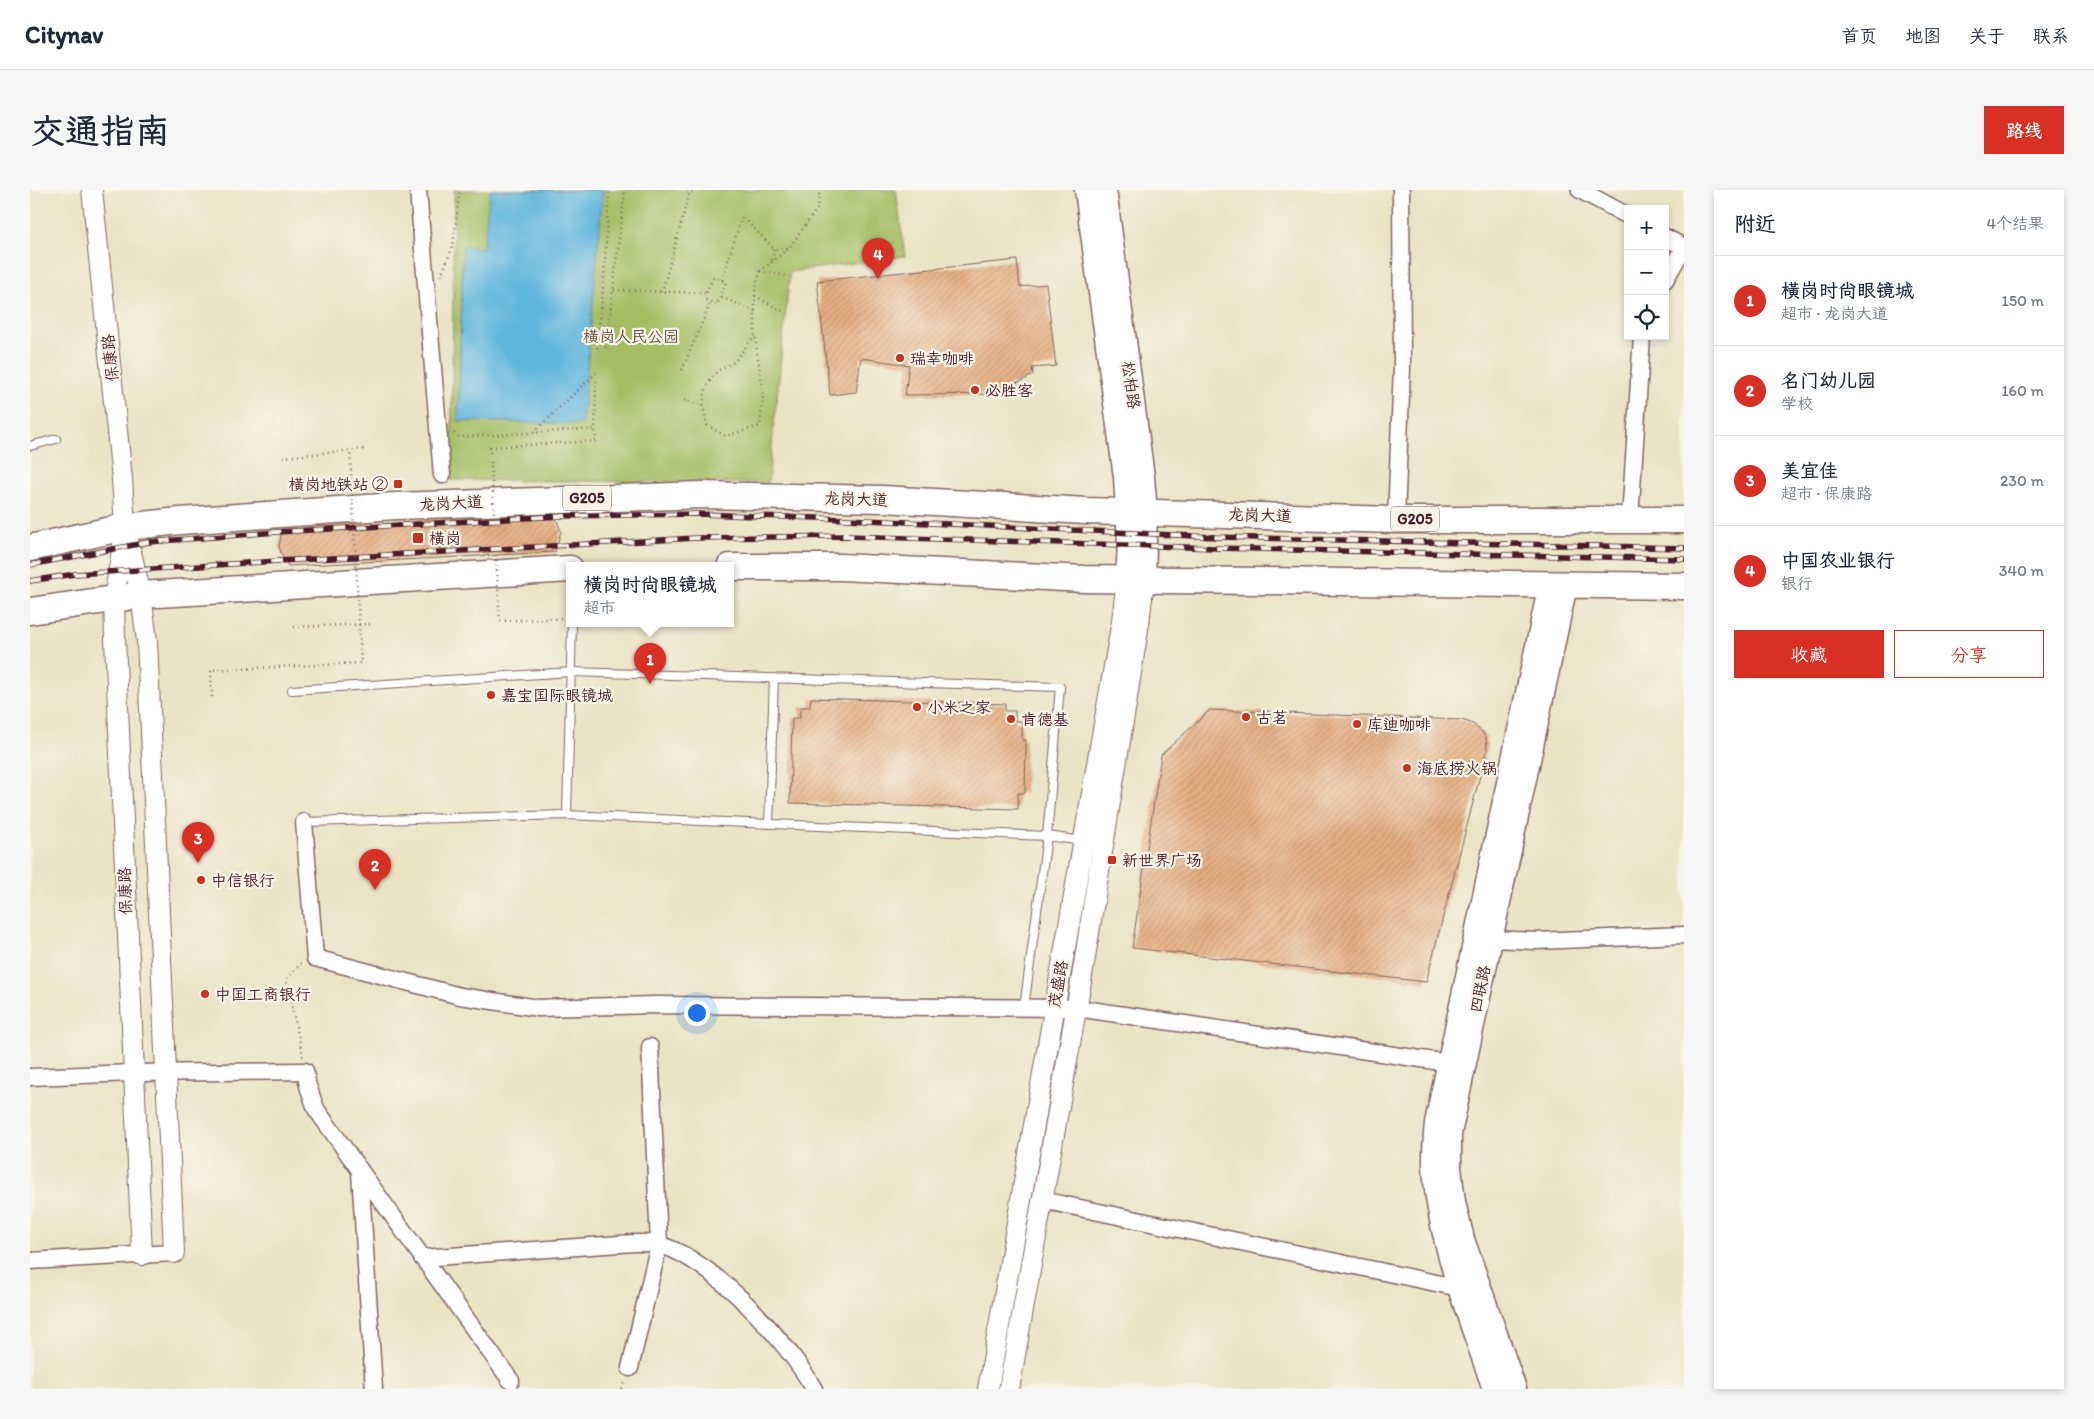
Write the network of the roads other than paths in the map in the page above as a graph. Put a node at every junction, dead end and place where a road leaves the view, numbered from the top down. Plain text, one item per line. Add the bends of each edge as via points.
1 (92, 190) edge
2 (418, 190) edge
3 (1086, 190) edge
4 (1105, 190) edge
5 (1401, 190) edge
6 (1580, 190) edge
7 (1624, 214) edge
8 (1669, 239) edge
9 (1669, 273) edge
10 (1642, 340) edge
11 (56, 440) dead end
12 (30, 446) edge
13 (442, 474) dead end
14 (1137, 511) junction
15 (1630, 519) junction
16 (1396, 520) junction
17 (1684, 520) edge
18 (126, 527) junction
19 (30, 548) edge
20 (734, 567) edge
21 (566, 569) edge
22 (1135, 580) junction
23 (1558, 584) junction
24 (1684, 586) edge
25 (140, 594) junction
26 (114, 598) junction
27 (30, 611) edge
28 (572, 627) edge
29 (571, 672) junction
30 (774, 678) junction
31 (292, 690) dead end
32 (567, 815) junction
33 (304, 822) joint
34 (769, 824) junction
35 (1046, 836) junction
36 (1083, 841) junction
37 (1684, 935) edge
38 (1491, 939) junction
39 (1024, 1008) junction
40 (1054, 1008) junction
41 (1077, 1008) junction
42 (650, 1047) dead end
43 (1448, 1064) junction
44 (166, 1072) junction
45 (133, 1073) junction
46 (30, 1077) edge
47 (360, 1172) junction
48 (1042, 1200) junction
49 (659, 1244) junction
50 (174, 1253) joint
51 (142, 1255) junction
52 (422, 1258) junction
53 (30, 1261) edge
54 (1471, 1290) junction
55 (630, 1368) dead end
56 (511, 1382) dead end
57 (374, 1389) edge
58 (814, 1389) edge
59 (988, 1389) edge
60 (1009, 1389) edge
61 (1494, 1389) edge
62 (1515, 1389) edge

1 - 18 street, 保康路
2 - 13 street
3 - 14 main road, 松柏路
4 - 14 main road, 松柏路
5 - 16 street via 1402,367
6 - 7 street
8 - 9 street via 1684,247
10 - 15 street
11 - 12 lane
14 - 16 highway, 龙岗大道 / G205
14 - 18 highway, 龙岗大道 / G205 via 883,499 702,495 396,506 180,520
14 - 22 main road, 松柏路 via 1129,543
15 - 16 highway, 龙岗大道 / G205
15 - 17 highway, 龙岗大道 / G205
18 - 19 highway, 龙岗大道 / G205
18 - 25 street, 保康路
18 - 26 street, 保康路
20 - 22 highway via 841,567
21 - 25 highway
22 - 23 highway
22 - 36 street, 茂盛路 via 1122,621
22 - 41 street, 茂盛路 via 1139,623
23 - 24 highway
23 - 38 main road, 四联路
23 - 43 main road, 四联路
25 - 26 highway
25 - 44 street, 保康路 via 147,641
26 - 27 highway
26 - 45 street, 保康路
28 - 29 lane
29 - 30 lane
29 - 31 lane
29 - 32 lane
30 - 34 lane
30 - 35 lane via 1060,687
32 - 33 lane
32 - 34 lane
33 - 39 street via 315,958 460,996 538,1008 656,1005
34 - 35 lane
35 - 36 lane
35 - 39 lane
36 - 40 street, 茂盛路
37 - 38 street via 1535,941
38 - 54 main road, 四联路 via 1450,1134 1454,1202
39 - 40 street
40 - 41 street
40 - 59 street, 茂盛路
41 - 43 street
41 - 48 street, 茂盛路
42 - 49 street
43 - 54 main road, 四联路 via 1436,1123 1434,1180 1439,1210
44 - 45 street
44 - 47 street via 306,1071 316,1108
44 - 50 street, 保康路
45 - 46 street
45 - 51 street, 保康路
47 - 52 street
47 - 57 street
48 - 54 street
48 - 60 street, 茂盛路
49 - 52 street
49 - 55 street
49 - 58 street via 682,1254 710,1273 744,1302 782,1344
50 - 51 street
51 - 53 street
52 - 56 street
54 - 61 main road, 四联路
54 - 62 main road, 四联路

